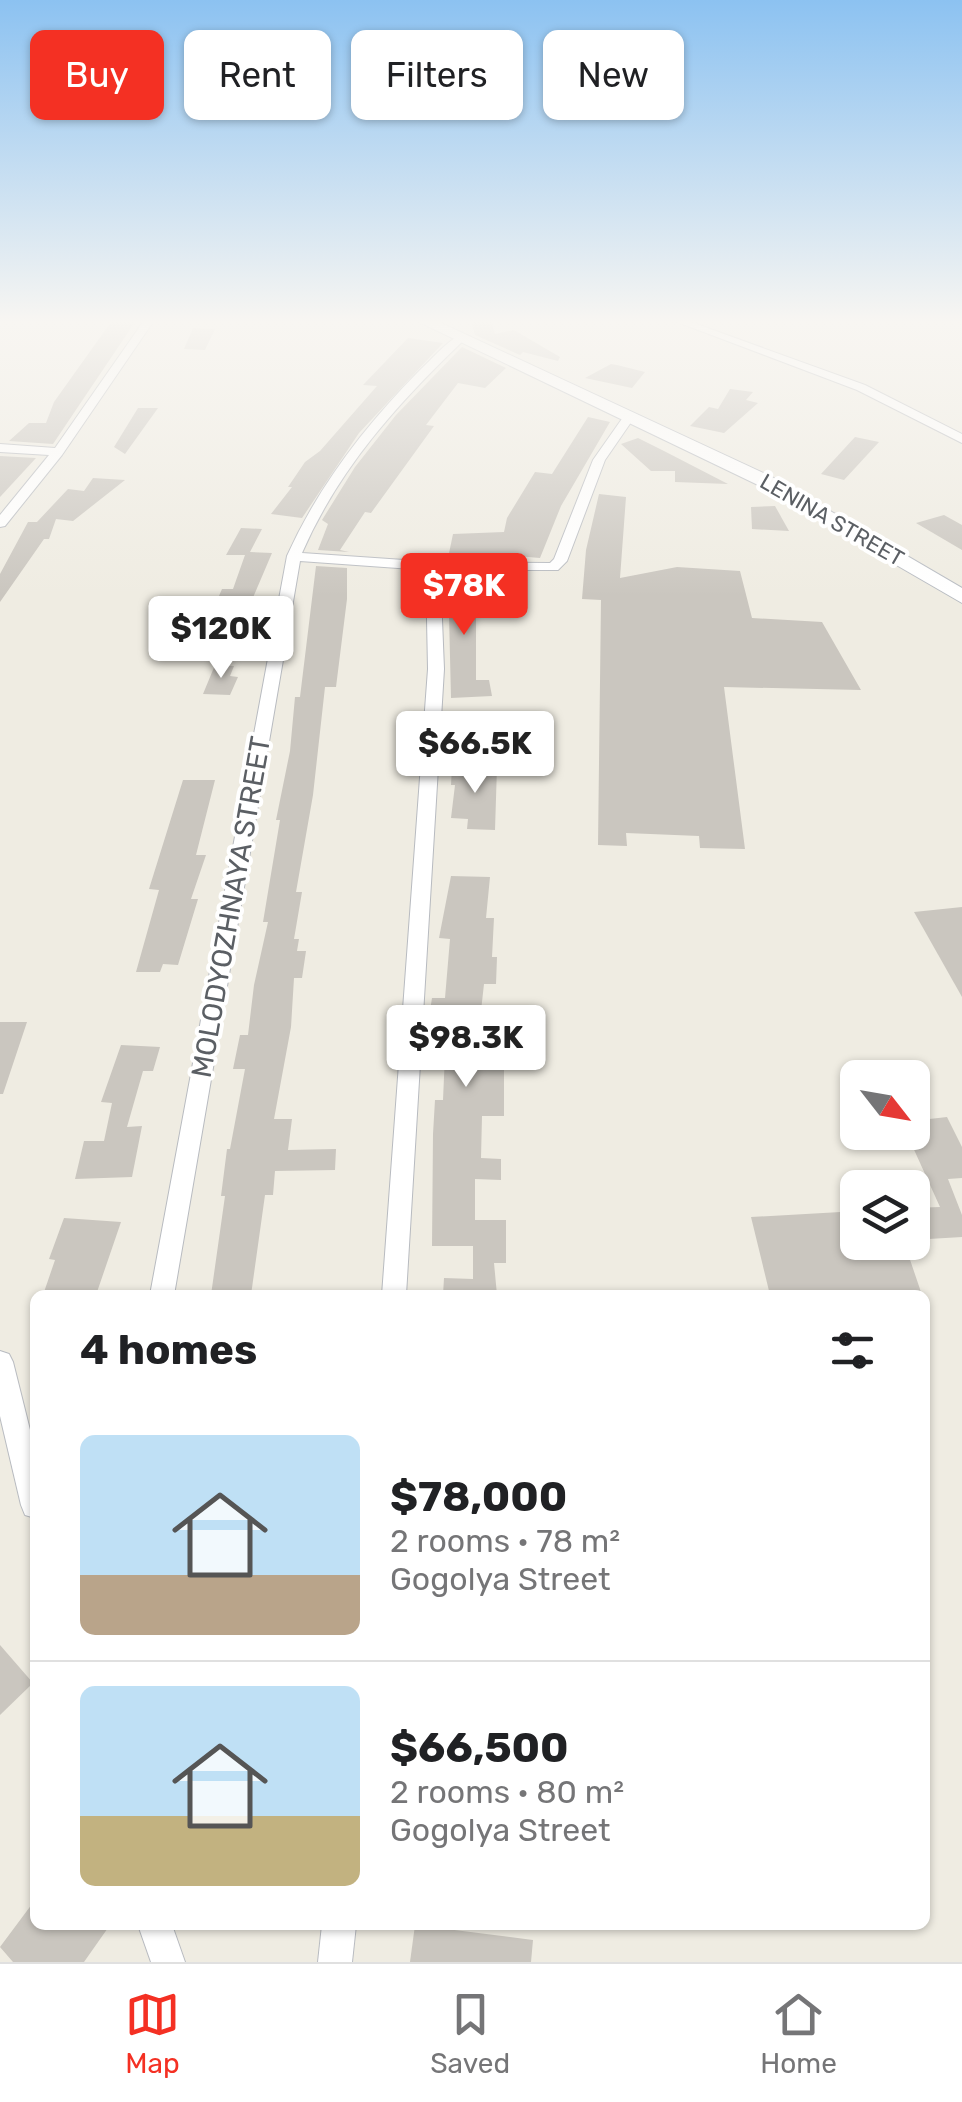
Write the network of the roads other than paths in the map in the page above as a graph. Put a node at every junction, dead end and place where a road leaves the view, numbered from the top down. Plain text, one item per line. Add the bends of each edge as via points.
1 (85, 414) edge
2 (386, 414) edge
3 (627, 414) edge
4 (918, 414) edge
5 (630, 415) junction
6 (962, 439) edge
7 (0, 448) edge
8 (58, 452) junction
9 (0, 523) edge
10 (294, 556) junction
11 (433, 566) junction
12 (962, 597) edge
13 (163, 1290) edge
14 (394, 1290) edge
15 (0, 1362) edge
16 (30, 1485) edge
17 (158, 1930) edge
18 (338, 1930) edge
19 (168, 1962) edge
20 (335, 1962) edge

1 - 8 street
2 - 10 street, MOLODYOZHNAYA STREET via 308,521
3 - 5 main road, LENINA STREET
4 - 6 street
5 - 11 street via 599,460 560,562 540,570
5 - 12 main road, LENINA STREET via 765,480
7 - 8 street
8 - 9 street
10 - 11 street
10 - 13 street, MOLODYOZHNAYA STREET
11 - 14 street via 436,669
15 - 16 street
17 - 19 street
18 - 20 street

